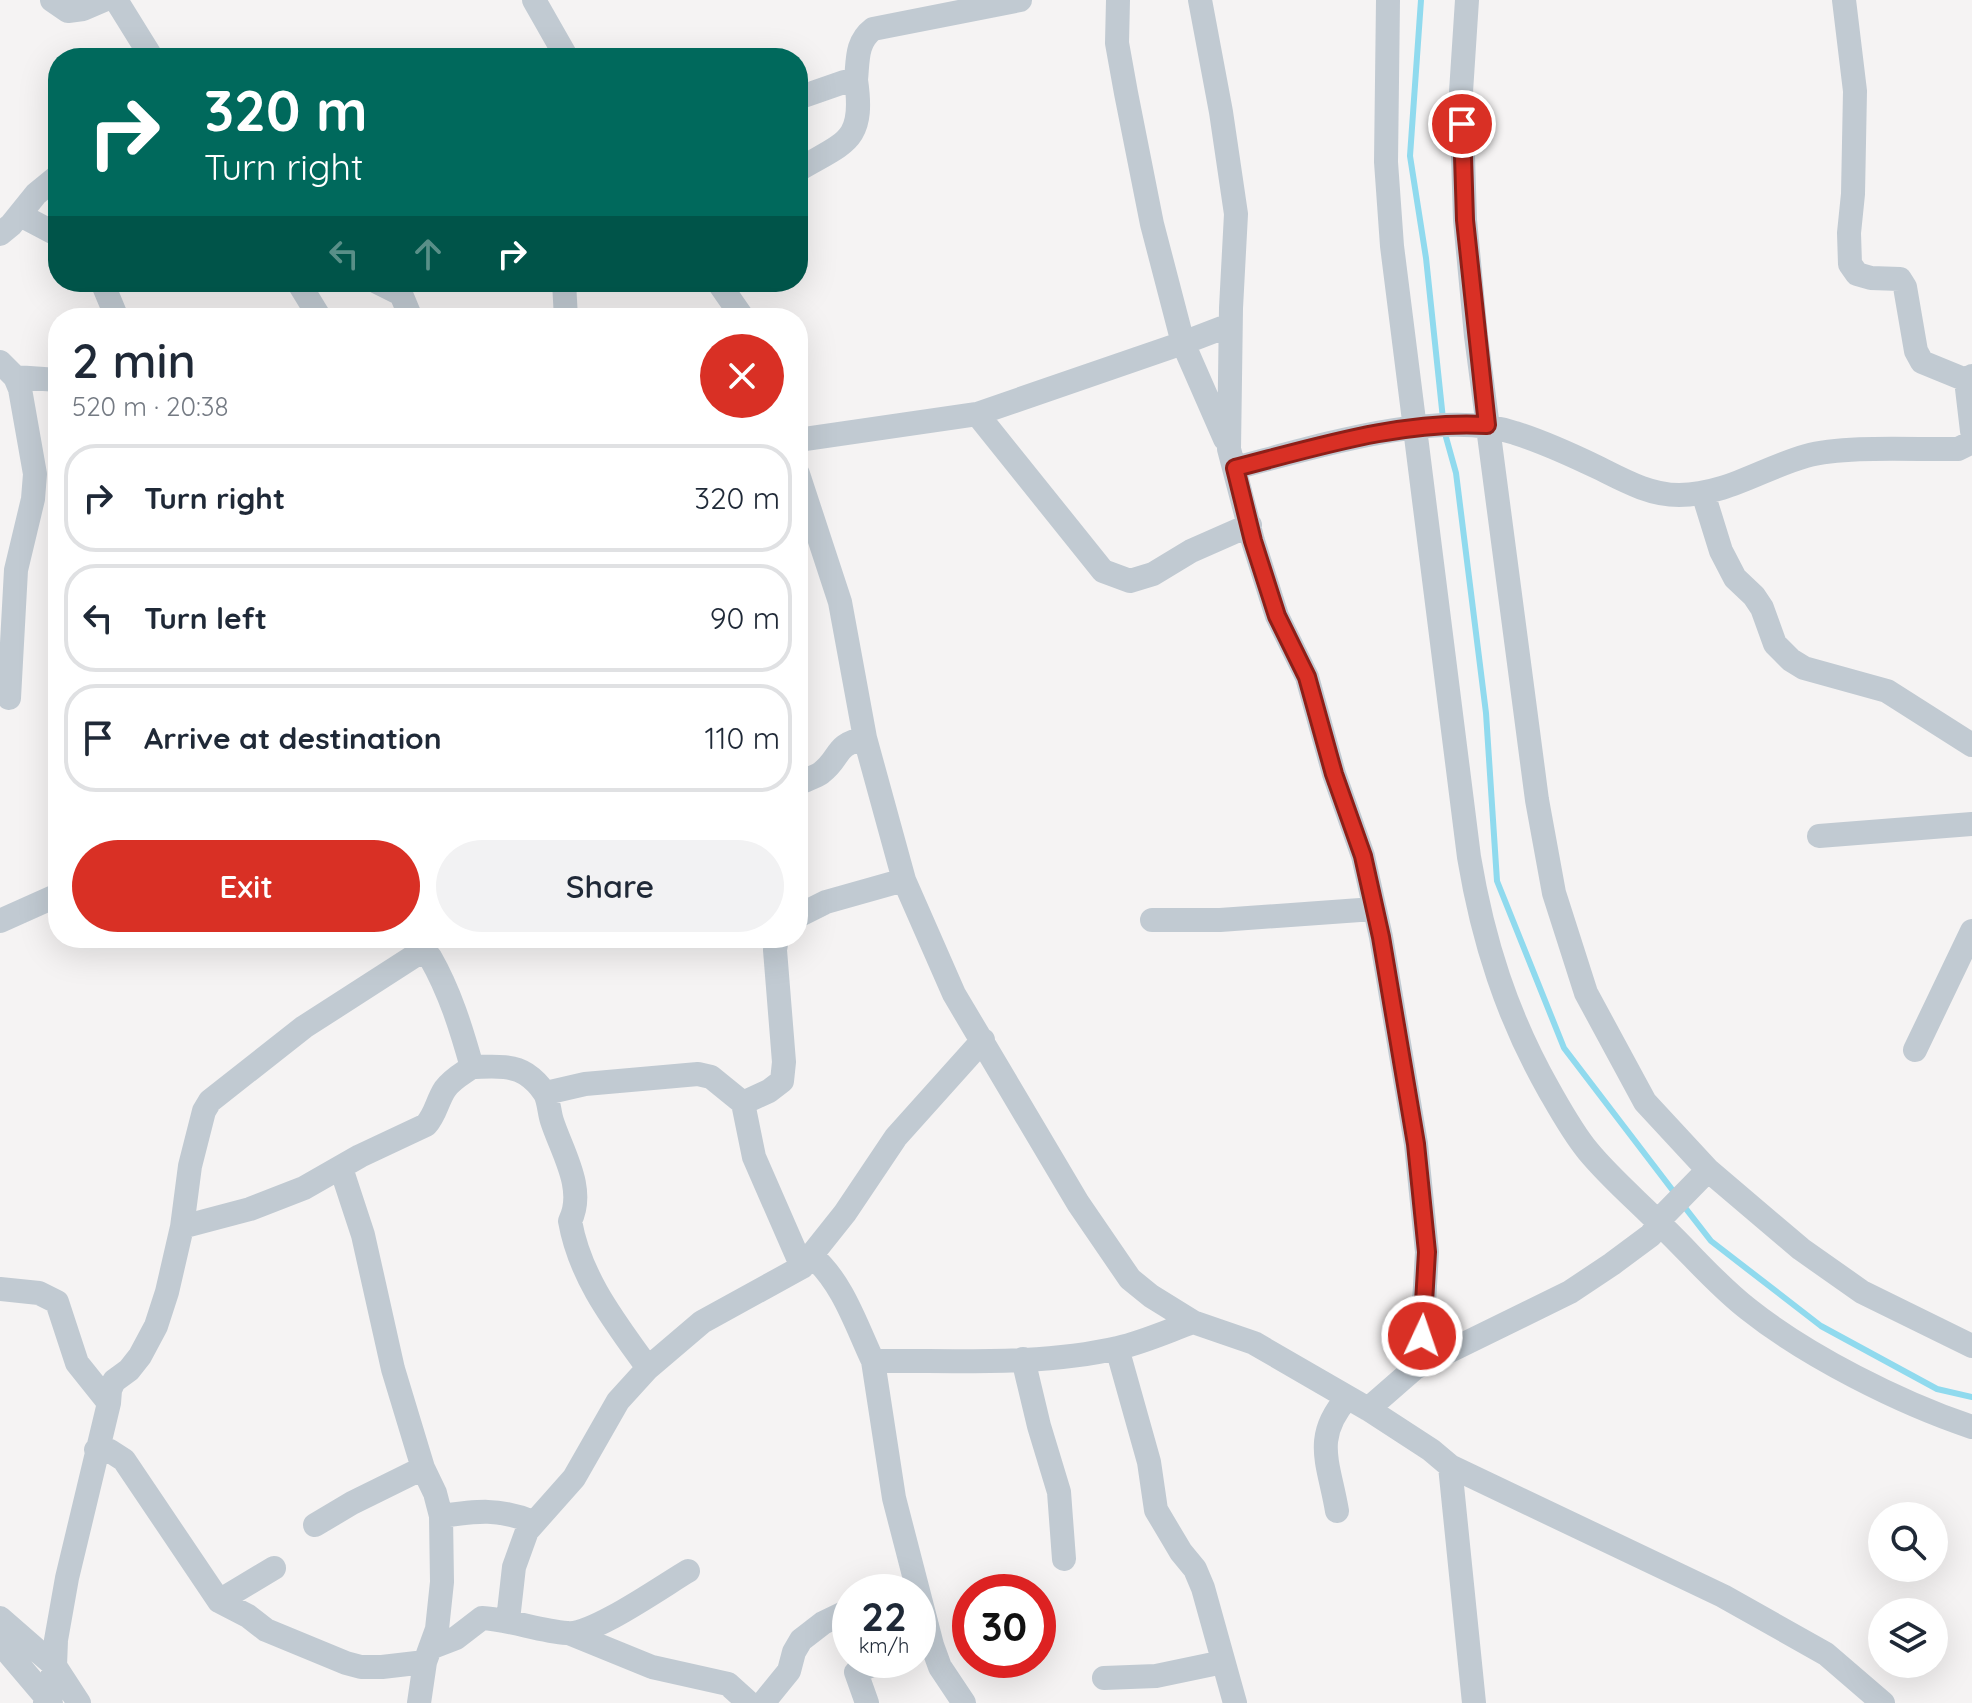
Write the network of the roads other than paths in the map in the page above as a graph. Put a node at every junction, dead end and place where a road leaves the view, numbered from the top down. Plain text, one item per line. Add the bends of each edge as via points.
1 (52, 0) edge
2 (104, 0) edge
3 (116, 0) edge
4 (534, 0) edge
5 (1020, 0) edge
6 (1118, 0) edge
7 (1200, 0) edge
8 (1388, 0) edge
9 (1467, 0) edge
10 (1844, 0) edge
11 (146, 48) edge
12 (561, 48) edge
13 (856, 80) junction
14 (808, 94) edge
15 (808, 164) edge
16 (48, 184) edge
17 (20, 215) junction
18 (48, 230) edge
19 (0, 234) edge
20 (1230, 325) junction
21 (1183, 343) junction
22 (7, 370) edge
23 (48, 378) edge
24 (1969, 378) edge
25 (977, 414) junction
26 (1476, 424) junction
27 (1414, 428) junction
28 (1972, 431) edge
29 (808, 439) edge
30 (1972, 442) edge
31 (1232, 458) junction
32 (1703, 493) junction
33 (808, 504) edge
34 (1250, 525) junction
35 (9, 698) dead end
36 (865, 738) junction
37 (1972, 745) edge
38 (808, 779) edge
39 (1972, 824) edge
40 (1819, 836) dead end
41 (904, 880) junction
42 (48, 899) edge
43 (1374, 909) junction
44 (808, 911) edge
45 (1152, 920) dead end
46 (0, 921) edge
47 (1972, 931) edge
48 (414, 948) edge
49 (419, 948) edge
50 (775, 948) edge
51 (983, 1040) junction
52 (1915, 1050) dead end
53 (472, 1067) junction
54 (546, 1093) junction
55 (743, 1103) junction
56 (341, 1168) junction
57 (1706, 1182) junction
58 (1663, 1224) junction
59 (182, 1227) junction
60 (807, 1262) junction
61 (0, 1289) edge
62 (1193, 1322) junction
63 (1972, 1346) edge
64 (1117, 1348) junction
65 (1023, 1359) junction
66 (873, 1361) junction
67 (648, 1368) junction
68 (1415, 1368) junction
69 (109, 1403) junction
70 (1358, 1403) junction
71 (1972, 1427) edge
72 (96, 1450) junction
73 (1450, 1466) junction
74 (423, 1468) junction
75 (1337, 1511) dead end
76 (441, 1516) junction
77 (533, 1522) junction
78 (315, 1525) dead end
79 (1064, 1559) dead end
80 (274, 1568) dead end
81 (688, 1571) dead end
82 (907, 1574) edge
83 (219, 1601) junction
84 (832, 1619) edge
85 (508, 1620) junction
86 (4, 1633) edge
87 (571, 1634) junction
88 (428, 1655) junction
89 (936, 1662) edge
90 (1223, 1662) junction
91 (55, 1666) junction
92 (858, 1678) edge
93 (1104, 1678) dead end
94 (48, 1701) edge
95 (79, 1703) edge
96 (419, 1703) edge
97 (749, 1703) edge
98 (763, 1703) edge
99 (867, 1703) edge
100 (964, 1703) edge
101 (1235, 1703) edge
102 (1474, 1703) edge
103 (1883, 1703) edge

1 - 2 street via 68,11
3 - 11 street
4 - 12 street
5 - 13 street via 873,29 859,46
6 - 21 street via 1117,43 1126,93
7 - 20 street via 1236,214
8 - 27 street via 1386,162
9 - 26 street via 1461,92
10 - 24 street via 1855,91 1850,264 1857,274 1900,279 1922,362
13 - 14 street
13 - 15 street via 858,124 850,139
16 - 17 street
17 - 18 street
17 - 19 street
20 - 21 street
20 - 31 street
21 - 25 street
21 - 31 street
22 - 23 street
22 - 35 street via 24,401 35,474 16,570
24 - 28 street
25 - 29 street
25 - 34 street via 1103,571 1118,579 1153,574
26 - 27 street
26 - 32 street via 1553,447 1645,490
26 - 57 street via 1554,893 1586,993 1645,1102
27 - 31 street
27 - 58 street via 1479,918 1506,1004 1563,1116 1588,1151
30 - 32 street via 1958,449 1809,455
31 - 34 street
32 - 37 street via 1735,578 1754,596 1775,644 1791,660 1887,691
33 - 36 street via 840,602
34 - 43 street via 1277,616 1307,677 1363,856
36 - 38 street via 840,748 821,773
36 - 41 street
39 - 40 street
41 - 44 street
41 - 51 street via 943,972
42 - 46 street
43 - 45 street
43 - 68 street via 1416,1144 1427,1252
47 - 52 street
48 - 59 street via 210,1101 190,1166
49 - 53 street via 439,974
50 - 55 street via 782,1081
51 - 60 street via 896,1137
51 - 62 street via 1078,1203 1130,1279
53 - 54 street via 525,1073
53 - 56 street via 443,1091 426,1125
54 - 55 street via 585,1084 698,1074 711,1077
54 - 67 street via 574,1188 576,1206 570,1221 587,1272 595,1293
55 - 60 street via 754,1157
56 - 59 street via 250,1209
56 - 74 street
57 - 58 street
57 - 63 street via 1862,1292
58 - 68 street via 1570,1292
58 - 71 street via 1735,1298 1790,1340 1859,1378
59 - 69 street via 156,1326 140,1356 114,1381
60 - 66 street via 826,1269
60 - 67 street via 711,1316
61 - 69 street via 39,1293 57,1302 77,1363
62 - 64 street
62 - 70 street via 1254,1343
64 - 65 street
64 - 90 street via 1149,1462 1156,1510 1195,1569
65 - 66 street
65 - 79 street via 1059,1492
66 - 82 street
67 - 77 street via 604,1420 574,1478
68 - 70 street
69 - 72 street
70 - 73 street
70 - 75 street via 1333,1414 1324,1441
72 - 83 street via 124,1460
72 - 91 street via 67,1578
73 - 102 street
73 - 103 street via 1723,1596 1826,1654
74 - 76 street
74 - 78 street
76 - 77 street via 479,1510
76 - 88 street via 442,1582
77 - 85 street via 514,1567
80 - 83 street
81 - 87 street via 607,1620
83 - 88 street via 266,1630 354,1665 382,1667
84 - 98 street via 801,1640 789,1671
85 - 87 street
85 - 88 street via 482,1618
86 - 91 street
86 - 94 street
87 - 97 street via 652,1667 728,1684
88 - 96 street
89 - 100 street
90 - 93 street via 1156,1676
90 - 101 street
91 - 94 street
91 - 95 street
92 - 99 street

